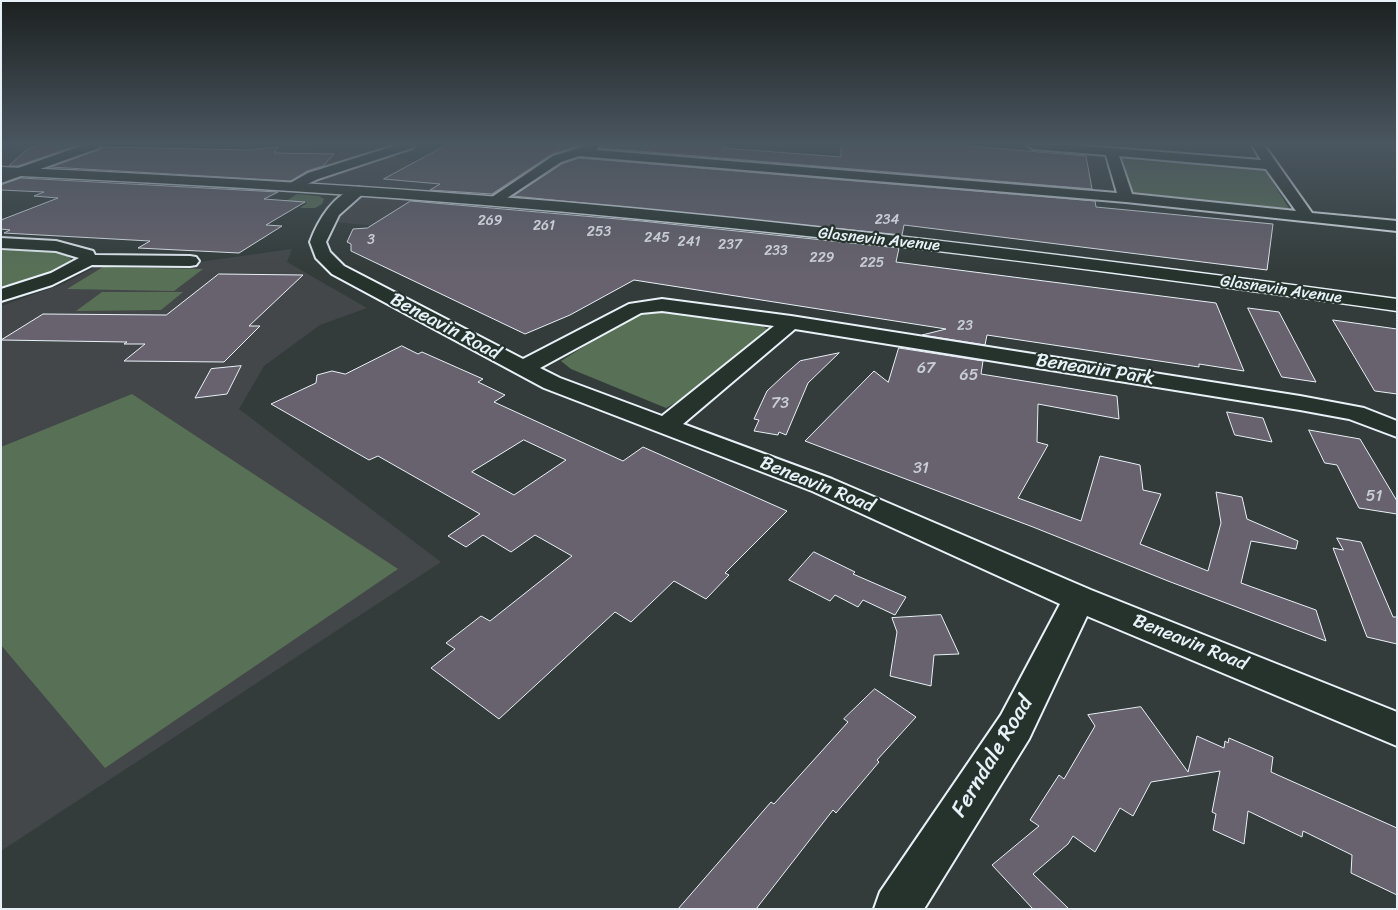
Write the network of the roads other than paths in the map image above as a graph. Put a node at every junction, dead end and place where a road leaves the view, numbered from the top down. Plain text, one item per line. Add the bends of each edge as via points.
1 (312, 187) edge
2 (514, 187) edge
3 (1000, 187) edge
4 (1123, 187) edge
5 (1286, 187) edge
6 (359, 191) junction
7 (1126, 198) junction
8 (493, 201) junction
9 (1307, 216) junction
10 (1397, 226) edge
11 (1, 243) edge
12 (88, 260) junction
13 (190, 261) dead end
14 (1, 295) edge
15 (1397, 305) edge
16 (791, 322) junction
17 (524, 368) junction
18 (665, 426) junction
19 (1397, 430) edge
20 (1079, 599) junction
21 (1397, 729) edge
22 (897, 909) edge

1 - 6 main road, Glasnevin Avenue
2 - 8 street
3 - 7 street
4 - 7 street
5 - 9 street
6 - 8 main road, Glasnevin Avenue
6 - 17 street, Beneavin Road via 335,208 326,221 318,242 322,254 338,270
7 - 9 street
8 - 15 main road, Glasnevin Avenue via 901,242
9 - 10 street
11 - 12 street via 77,250 87,255
12 - 13 street
12 - 14 street via 50,280
16 - 17 street, Beneavin Park via 645,305
16 - 18 street
16 - 19 street, Beneavin Park via 1300,403 1355,413
17 - 18 street, Beneavin Road via 552,383
18 - 20 street, Beneavin Road via 822,486
20 - 21 street, Beneavin Road
20 - 22 street, Ferndale Road via 1015,727

